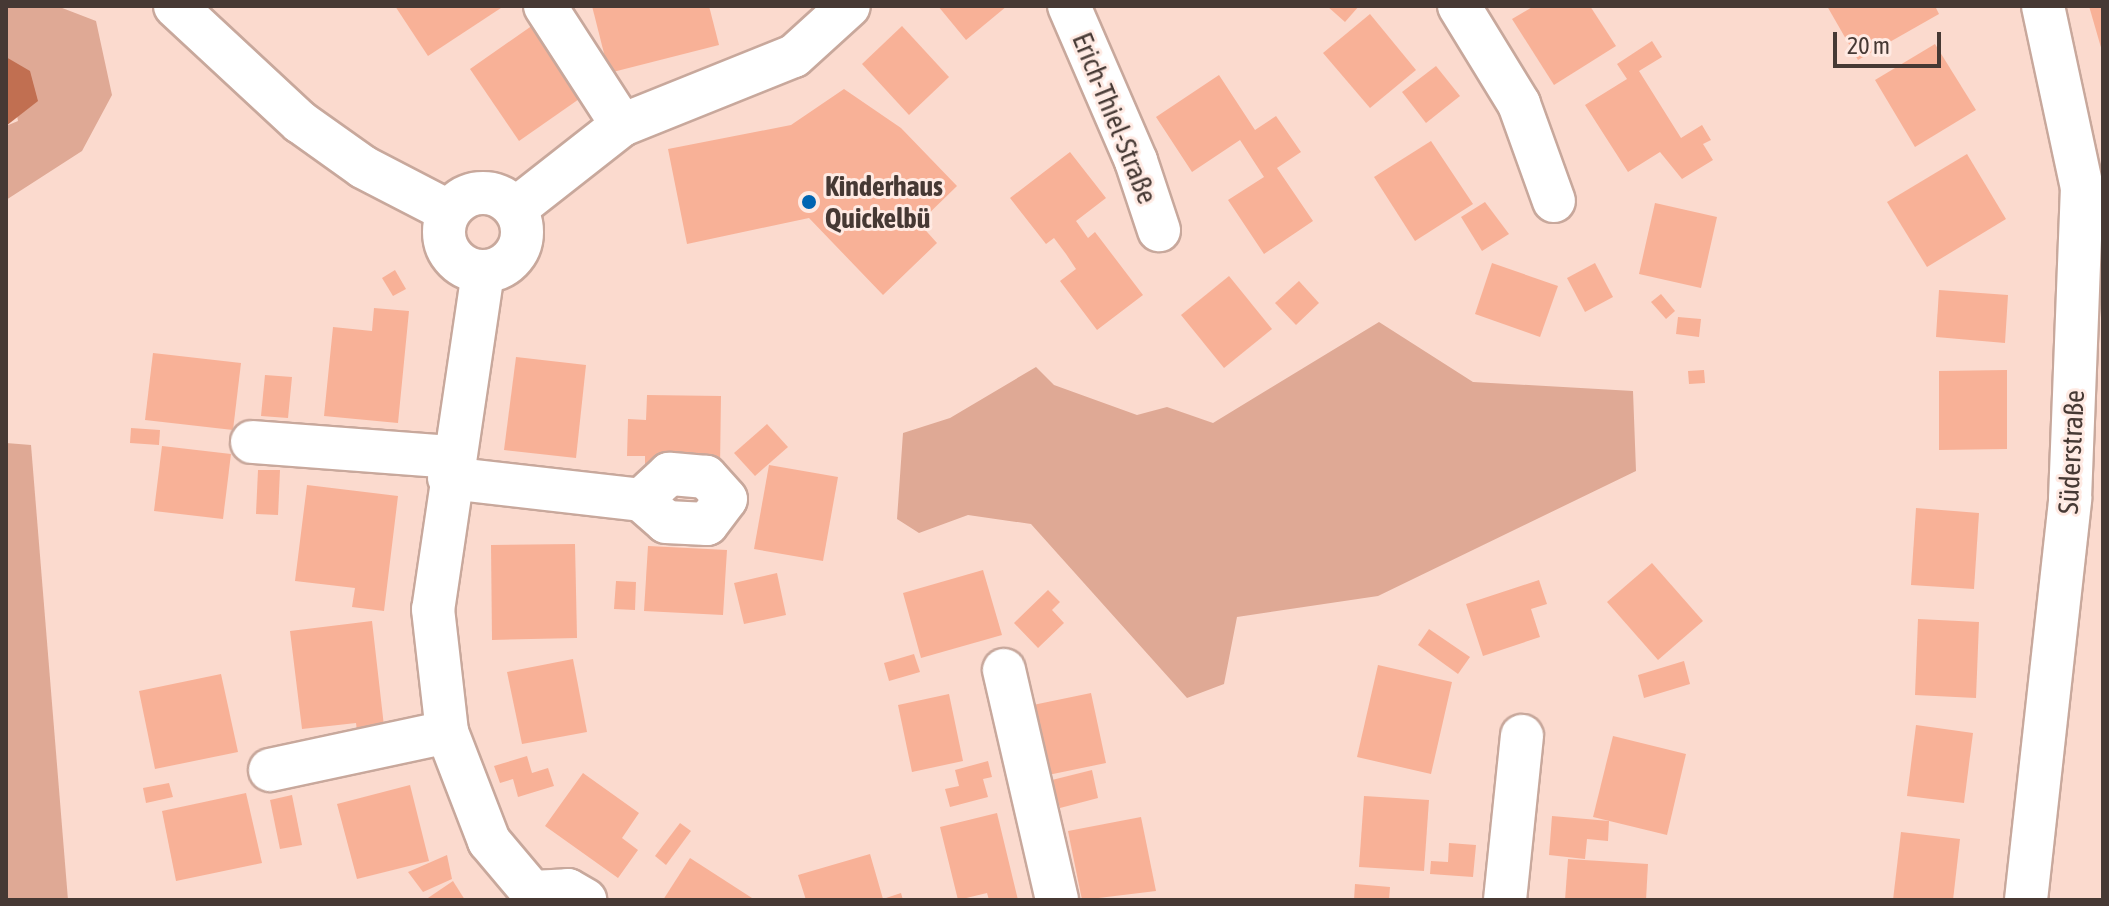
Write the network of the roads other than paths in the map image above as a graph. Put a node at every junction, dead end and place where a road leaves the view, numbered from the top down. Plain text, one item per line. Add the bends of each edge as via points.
1 (175, 6) edge
2 (545, 6) edge
3 (849, 6) edge
4 (1069, 6) edge
5 (1459, 6) edge
6 (2043, 6) edge
7 (622, 125) junction
8 (1554, 201) dead end
9 (515, 209) junction
10 (448, 211) junction
11 (1159, 230) dead end
12 (483, 272) junction
13 (252, 442) dead end
14 (451, 467) junction
15 (2086, 497) edge
16 (641, 500) dead end
17 (1004, 670) dead end
18 (447, 732) junction
19 (1522, 736) dead end
20 (270, 770) dead end
21 (531, 896) edge
22 (585, 900) edge
23 (1057, 900) edge
24 (1505, 900) edge
25 (2026, 900) edge

1 - 10 street via 300,122 363,167
2 - 7 street
3 - 7 street via 794,56
4 - 11 street, Erich-Thiel-Straße via 1136,161
5 - 8 street via 1519,104
6 - 15 street, Süderstraße via 2082,188
7 - 9 street
9 - 10 street via 491,192 470,193
9 - 12 street via 523,229 518,251 501,268
10 - 12 street via 443,237 460,264
12 - 14 street
13 - 14 street
14 - 16 street
14 - 18 street via 433,609
15 - 25 street, Süderstraße
17 - 23 street
18 - 20 street
18 - 21 street via 489,841
19 - 24 street
21 - 22 street via 568,890

